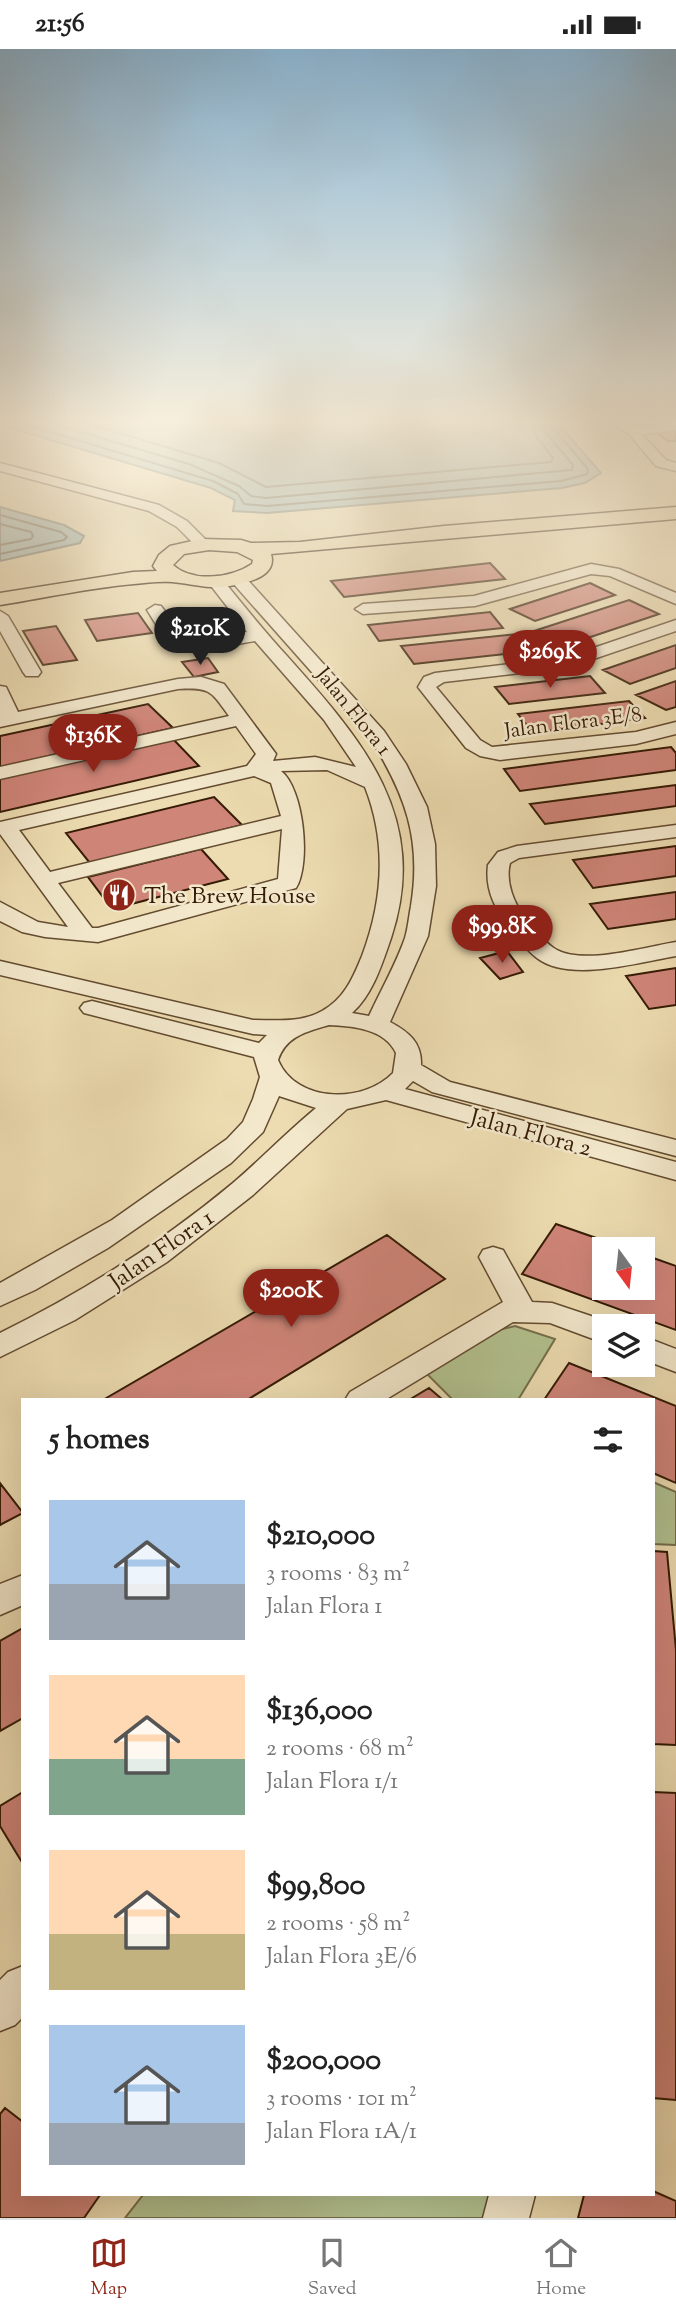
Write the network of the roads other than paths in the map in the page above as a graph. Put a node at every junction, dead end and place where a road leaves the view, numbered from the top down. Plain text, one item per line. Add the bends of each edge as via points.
1 (181, 523) edge
2 (551, 523) edge
3 (663, 523) edge
4 (202, 544) junction
5 (251, 549) junction
6 (169, 568) junction
7 (248, 575) junction
8 (216, 582) junction
9 (0, 588) edge
10 (0, 599) edge
11 (676, 599) edge
12 (363, 609) dead end
13 (155, 610) dead end
14 (0, 615) edge
15 (676, 625) edge
16 (258, 635) junction
17 (32, 672) dead end
18 (0, 691) edge
19 (241, 719) junction
20 (6, 720) edge
21 (336, 723) junction
22 (676, 728) edge
23 (260, 762) junction
24 (0, 773) edge
25 (373, 783) junction
26 (292, 820) junction
27 (3, 828) edge
28 (676, 831) edge
29 (45, 880) junction
30 (0, 909) edge
31 (86, 936) junction
32 (676, 949) edge
33 (0, 968) edge
34 (0, 985) edge
35 (328, 1018) junction
36 (377, 1025) junction
37 (290, 1028) junction
38 (269, 1066) junction
39 (408, 1068) junction
40 (385, 1092) junction
41 (339, 1103) junction
42 (676, 1148) edge
43 (676, 1171) edge
44 (493, 1257) dead end
45 (0, 1296) edge
46 (522, 1310) junction
47 (592, 1328) edge
48 (0, 1346) edge
49 (655, 1352) edge
50 (676, 1361) edge
51 (364, 1398) edge
52 (21, 1590) edge
53 (0, 1600) edge
54 (21, 1989) edge
55 (0, 2010) edge
56 (512, 2196) edge
57 (506, 2218) edge

1 - 4 street
2 - 5 main road
3 - 7 main road via 385,549 289,562
4 - 5 main road
4 - 6 main road via 177,550
5 - 7 main road via 263,557 262,567
6 - 8 main road
6 - 9 main road via 140,567
6 - 10 main road
7 - 8 main road
7 - 36 street, Jalan Flora 1 via 377,735 417,807 425,844 425,886 417,936
8 - 16 street, Jalan Flora 1
11 - 12 street via 613,572 591,569 475,601
13 - 16 street via 182,642
14 - 17 street
15 - 22 street, Jalan Flora 3E/8 via 570,662 441,677 427,687 473,744 493,753 636,738
16 - 21 street, Jalan Flora 1
18 - 20 street
19 - 20 street via 218,688 193,682
19 - 23 street
19 - 24 street
21 - 23 street via 333,744 325,750
21 - 25 street, Jalan Flora 1
23 - 25 street via 326,762
23 - 26 street via 280,780
23 - 27 street
25 - 35 street, Jalan Flora 1 via 390,851 391,883 384,925 369,967 349,1002
26 - 29 street
26 - 31 street via 288,883
27 - 29 street
28 - 32 street via 517,852 497,866 499,895 546,954 588,962
29 - 31 street
30 - 31 street via 5,918 19,924
33 - 37 street via 253,1027
34 - 38 street
35 - 36 street, Jalan Flora 1
35 - 37 street, Jalan Flora 1
36 - 39 street, Jalan Flora 1 via 403,1043 409,1055
37 - 38 street, Jalan Flora 1 via 275,1040
38 - 41 street, Jalan Flora 1 via 283,1089 299,1097
38 - 45 street, Jalan Flora 1 via 261,1110 250,1132 161,1201 72,1259
39 - 40 street
39 - 42 street, Jalan Flora 2 via 441,1087
40 - 41 street, Jalan Flora 1
40 - 43 street, Jalan Flora 2
41 - 48 street, Jalan Flora 1 via 244,1188 155,1258
44 - 46 street
46 - 47 street via 552,1313
46 - 51 street via 499,1315
49 - 50 street
52 - 53 street
54 - 55 street
56 - 57 street

